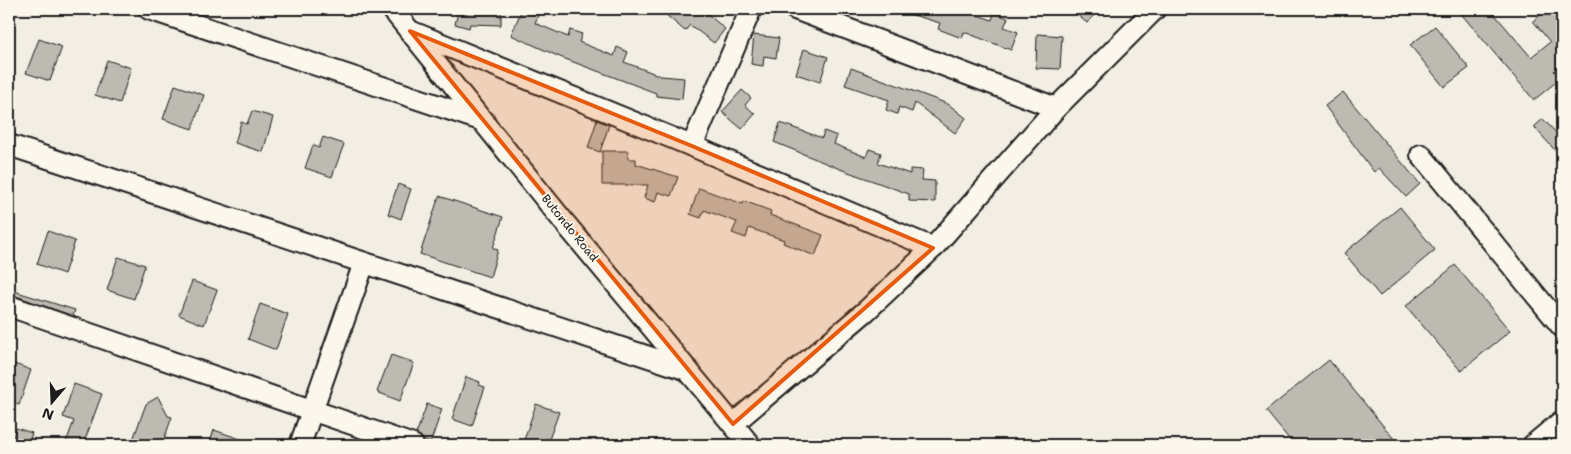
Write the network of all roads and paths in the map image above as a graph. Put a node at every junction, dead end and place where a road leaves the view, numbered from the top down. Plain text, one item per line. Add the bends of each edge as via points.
1 (149, 9) edge
2 (392, 9) edge
3 (751, 9) edge
4 (795, 9) edge
5 (1155, 9) edge
6 (410, 31) junction
7 (1056, 108) junction
8 (484, 121) junction
9 (9, 146) edge
10 (692, 146) junction
11 (1421, 155) dead end
12 (933, 248) junction
13 (364, 263) junction
14 (9, 306) edge
15 (1562, 327) edge
16 (688, 370) junction
17 (312, 409) junction
18 (1562, 422) edge
19 (733, 424) junction
20 (300, 445) edge
21 (412, 445) edge
22 (750, 445) edge
23 (1533, 445) edge

1 - 8 street
2 - 6 street, Butondo Road
3 - 10 street
4 - 7 street
5 - 7 street
6 - 8 street, Butondo Road
6 - 10 street
7 - 12 street
8 - 16 street, Butondo Road
9 - 13 street
10 - 12 street
11 - 15 street
12 - 19 street via 866,311
13 - 16 street
13 - 17 street
14 - 17 street
16 - 19 street, Butondo Road
17 - 20 street
17 - 21 street
18 - 23 street
19 - 22 street, Butondo Road

